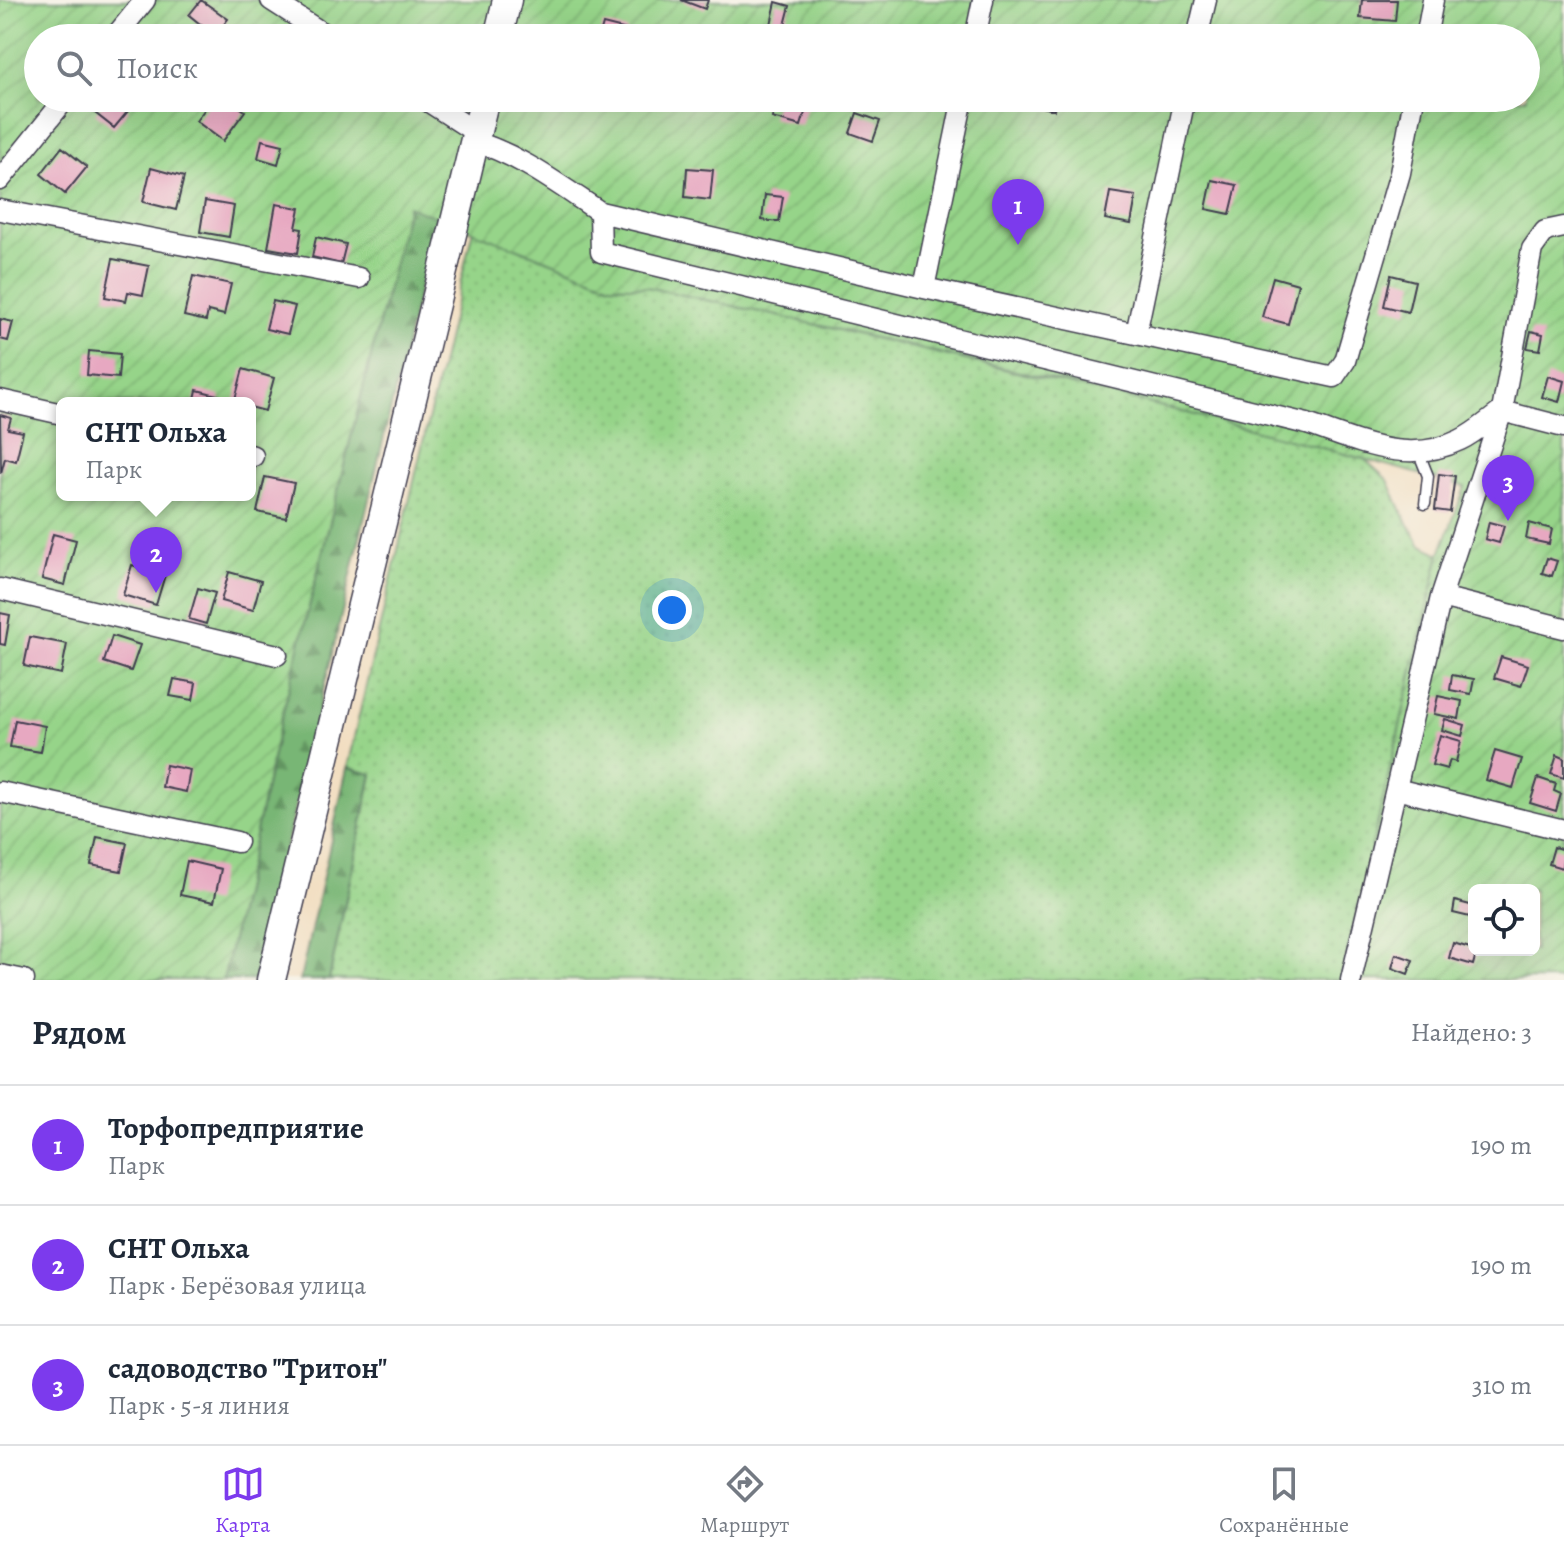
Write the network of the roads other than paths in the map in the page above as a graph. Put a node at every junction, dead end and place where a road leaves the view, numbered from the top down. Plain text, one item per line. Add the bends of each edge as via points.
1 (145, 0) edge
2 (271, 0) edge
3 (507, 0) edge
4 (983, 0) edge
5 (1206, 0) edge
6 (1433, 0) edge
7 (125, 24) edge
8 (308, 24) edge
9 (501, 24) edge
10 (978, 24) edge
11 (1200, 24) edge
12 (1429, 24) edge
13 (55, 112) edge
14 (442, 112) edge
15 (481, 112) edge
16 (960, 112) edge
17 (1182, 112) edge
18 (1411, 112) edge
19 (475, 137) junction
20 (0, 180) edge
21 (0, 210) edge
22 (600, 212) junction
23 (1564, 227) edge
24 (359, 278) dead end
25 (924, 288) junction
26 (1136, 334) junction
27 (0, 400) edge
28 (1502, 411) junction
29 (56, 413) edge
30 (1564, 427) edge
31 (1418, 451) junction
32 (1425, 504) dead end
33 (0, 589) edge
34 (1441, 597) junction
35 (1564, 628) edge
36 (277, 655) dead end
37 (1396, 789) junction
38 (0, 792) edge
39 (1564, 830) edge
40 (237, 842) dead end
41 (0, 975) edge
42 (1356, 979) edge
43 (24, 980) edge
44 (271, 980) edge

1 - 7 street
2 - 8 street
3 - 9 main road
4 - 10 street
5 - 11 street
6 - 12 street
13 - 20 street
14 - 19 street
15 - 19 main road
16 - 25 street
17 - 26 street
18 - 26 street via 1400,173 1345,361 1334,377
19 - 22 street
19 - 44 main road
21 - 24 street
22 - 25 street
22 - 31 street via 601,252 1307,424 1381,450
23 - 28 street via 1545,231 1532,249
25 - 26 street
27 - 29 street
28 - 30 street
28 - 31 street via 1459,440
28 - 34 street
31 - 32 lane via 1428,476
33 - 36 street
34 - 35 street
34 - 37 street
37 - 39 street
37 - 42 street
38 - 40 street
41 - 43 street

